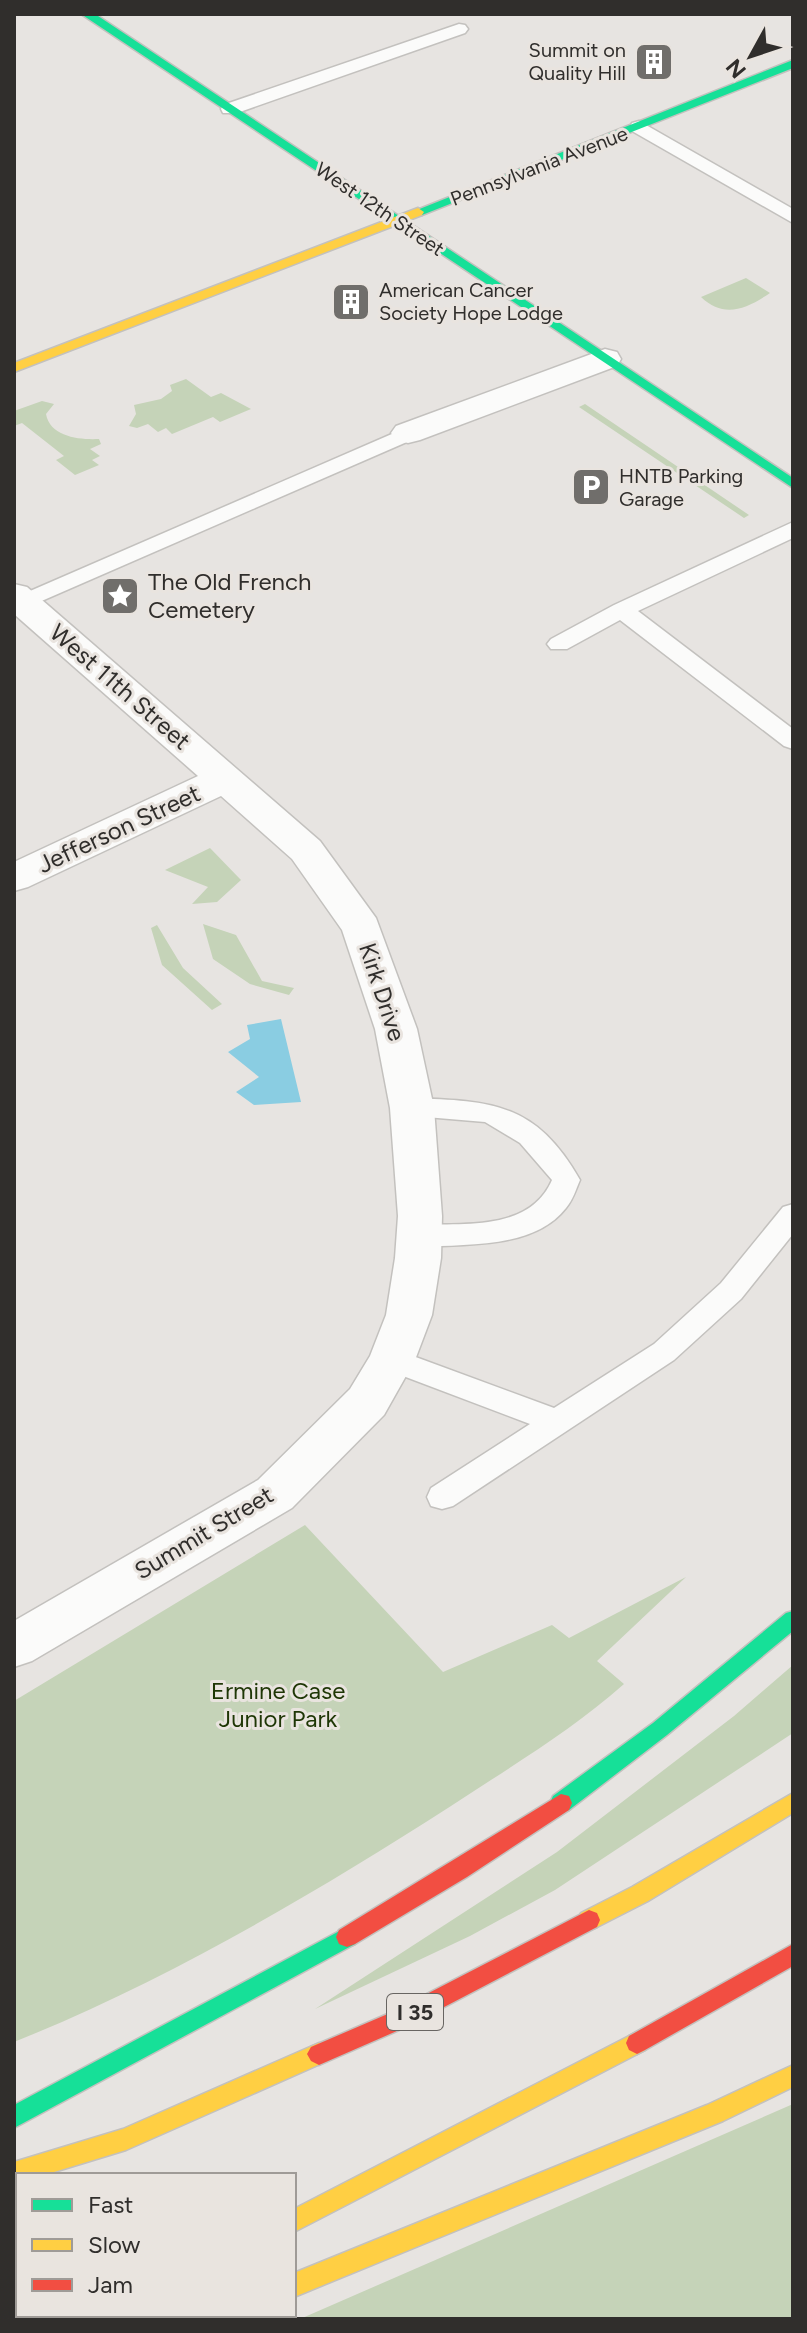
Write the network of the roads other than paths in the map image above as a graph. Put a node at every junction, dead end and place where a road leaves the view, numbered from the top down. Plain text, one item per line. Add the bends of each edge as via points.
1 (87, 14) edge
2 (459, 29) dead end
3 (793, 64) edge
4 (230, 109) junction
5 (639, 127) junction
6 (793, 217) edge
7 (398, 221) junction
8 (605, 359) junction
9 (14, 368) edge
10 (408, 433) joint
11 (793, 484) edge
12 (793, 529) edge
13 (17, 601) edge
14 (622, 610) junction
15 (559, 644) dead end
16 (793, 741) edge
17 (225, 779) junction
18 (14, 878) edge
19 (412, 1108) junction
20 (793, 1214) edge
21 (419, 1247) junction
22 (392, 1360) junction
23 (558, 1422) junction
24 (442, 1497) dead end
25 (793, 1619) edge
26 (14, 1646) edge
27 (793, 1802) edge
28 (793, 1954) edge
29 (793, 2076) edge
30 (14, 2117) edge
31 (14, 2173) edge
32 (296, 2220) edge
33 (296, 2284) edge

1 - 4 main road, West 12th Street
2 - 4 lane
3 - 5 main road, Pennsylvania Avenue
4 - 7 main road, West 12th Street
5 - 6 lane
5 - 7 main road, Pennsylvania Avenue
7 - 8 main road, West 12th Street
7 - 9 main road, Pennsylvania Avenue
8 - 10 street
8 - 11 main road, West 12th Street
10 - 13 lane via 121,562
12 - 14 lane
13 - 17 street, West 11th Street
14 - 15 lane
14 - 16 lane
17 - 18 street, Jefferson Street
17 - 19 street, Kirk Drive via 306,850 362,928 396,1029
19 - 21 street, Kirk Drive
19 - 21 lane via 481,1111 512,1122 553,1158 566,1180 562,1196 530,1222
20 - 23 lane via 731,1291 664,1352
21 - 22 street, Summit Street via 409,1315
22 - 23 lane
22 - 26 street, Summit Street via 367,1402 275,1494
23 - 24 lane
25 - 30 main road via 671,1721 521,1830 354,1933
27 - 31 main road, I 35 via 640,1894 398,2020 126,2139
28 - 32 main road via 622,2051
29 - 33 main road

